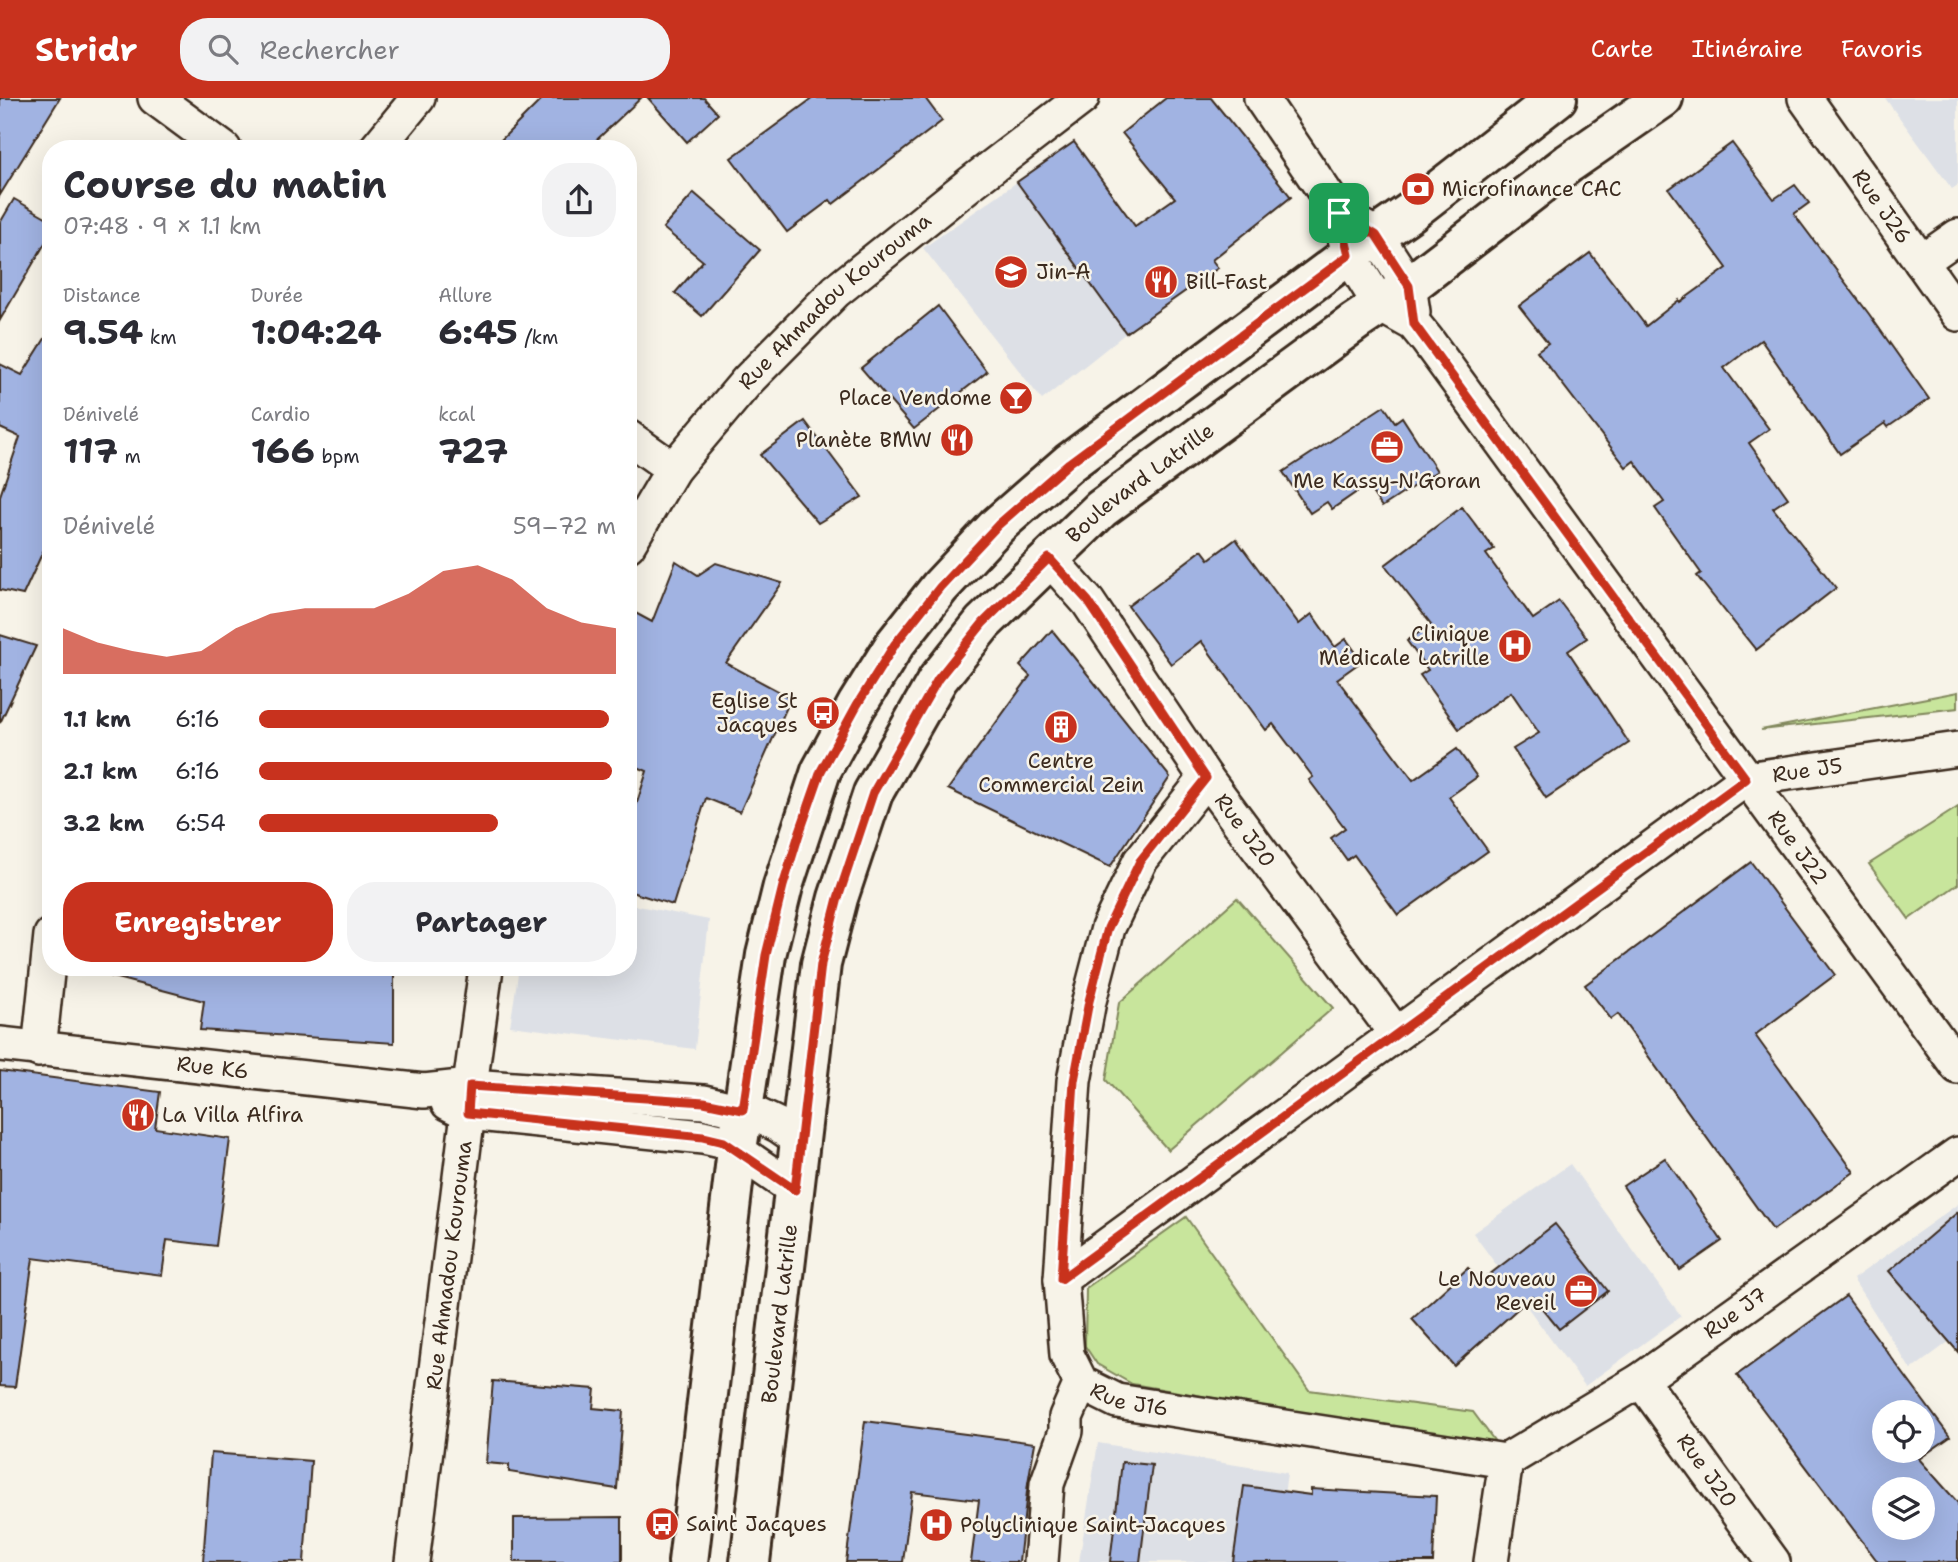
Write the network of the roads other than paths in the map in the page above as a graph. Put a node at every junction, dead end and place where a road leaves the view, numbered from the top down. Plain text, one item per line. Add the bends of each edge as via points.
1 (155, 98) edge
2 (418, 98) edge
3 (1082, 98) edge
4 (1261, 98) edge
5 (1557, 98) edge
6 (1663, 98) edge
7 (1805, 98) edge
8 (213, 140) edge
9 (383, 140) edge
10 (1958, 236) edge
11 (1362, 245) junction
12 (1922, 262) junction
13 (1395, 296) junction
14 (1958, 314) edge
15 (637, 443) edge
16 (673, 469) junction
17 (637, 530) edge
18 (1049, 558) junction
19 (1958, 749) edge
20 (1206, 778) junction
21 (1746, 779) junction
22 (47, 976) edge
23 (485, 976) edge
24 (1395, 1034) junction
25 (0, 1044) edge
26 (39, 1049) junction
27 (1958, 1067) edge
28 (469, 1100) junction
29 (743, 1110) junction
30 (801, 1141) junction
31 (737, 1150) junction
32 (1958, 1154) edge
33 (795, 1190) junction
34 (1061, 1279) junction
35 (1641, 1380) junction
36 (1081, 1383) junction
37 (1506, 1461) junction
38 (412, 1562) edge
39 (688, 1562) edge
40 (750, 1562) edge
41 (1041, 1562) edge
42 (1491, 1562) edge
43 (1773, 1562) edge

1 - 8 street
2 - 9 street
3 - 16 street, Rue Ahmadou Kourouma via 836,291 748,380
4 - 11 street, Rue J22
5 - 11 main road
6 - 13 main road, Boulevard Latrille
7 - 12 street, Rue J26
10 - 12 street
11 - 13 street, Rue J22
11 - 29 main road via 1069,463 998,525 895,644 821,771 799,834 766,955
12 - 14 street, Rue J26
13 - 18 main road, Boulevard Latrille via 1101,509
13 - 21 street, Rue J22
15 - 16 street
16 - 17 street, Rue Ahmadou Kourouma
18 - 20 street, Rue J20 via 1088,601
18 - 30 main road, Boulevard Latrille via 983,623 938,679 873,793 821,964
19 - 21 street, Rue J5
20 - 24 street, Rue J20
20 - 34 street, Rue J16 via 1140,861 1108,928 1074,1081
21 - 24 street, Rue J5
21 - 27 street, Rue J22
22 - 26 street
23 - 28 street, Rue Ahmadou Kourouma
24 - 34 street, Rue J5
25 - 26 street, Rue K6
26 - 28 street, Rue K6 via 424,1091
28 - 29 street, Rue K6 via 704,1102
28 - 31 street, Rue K6 via 703,1137
28 - 38 street, Rue Ahmadou Kourouma
29 - 30 street, Rue K6
29 - 31 main road
30 - 33 main road, Boulevard Latrille
31 - 33 street, Rue K6
31 - 39 main road
32 - 35 street, Rue J7
33 - 40 main road, Boulevard Latrille
34 - 36 street, Rue J16 via 1067,1355
35 - 37 street, Rue J7
35 - 43 street, Rue J20
36 - 37 street, Rue J16 via 1117,1401 1171,1411
36 - 41 street via 1047,1484
37 - 42 street

